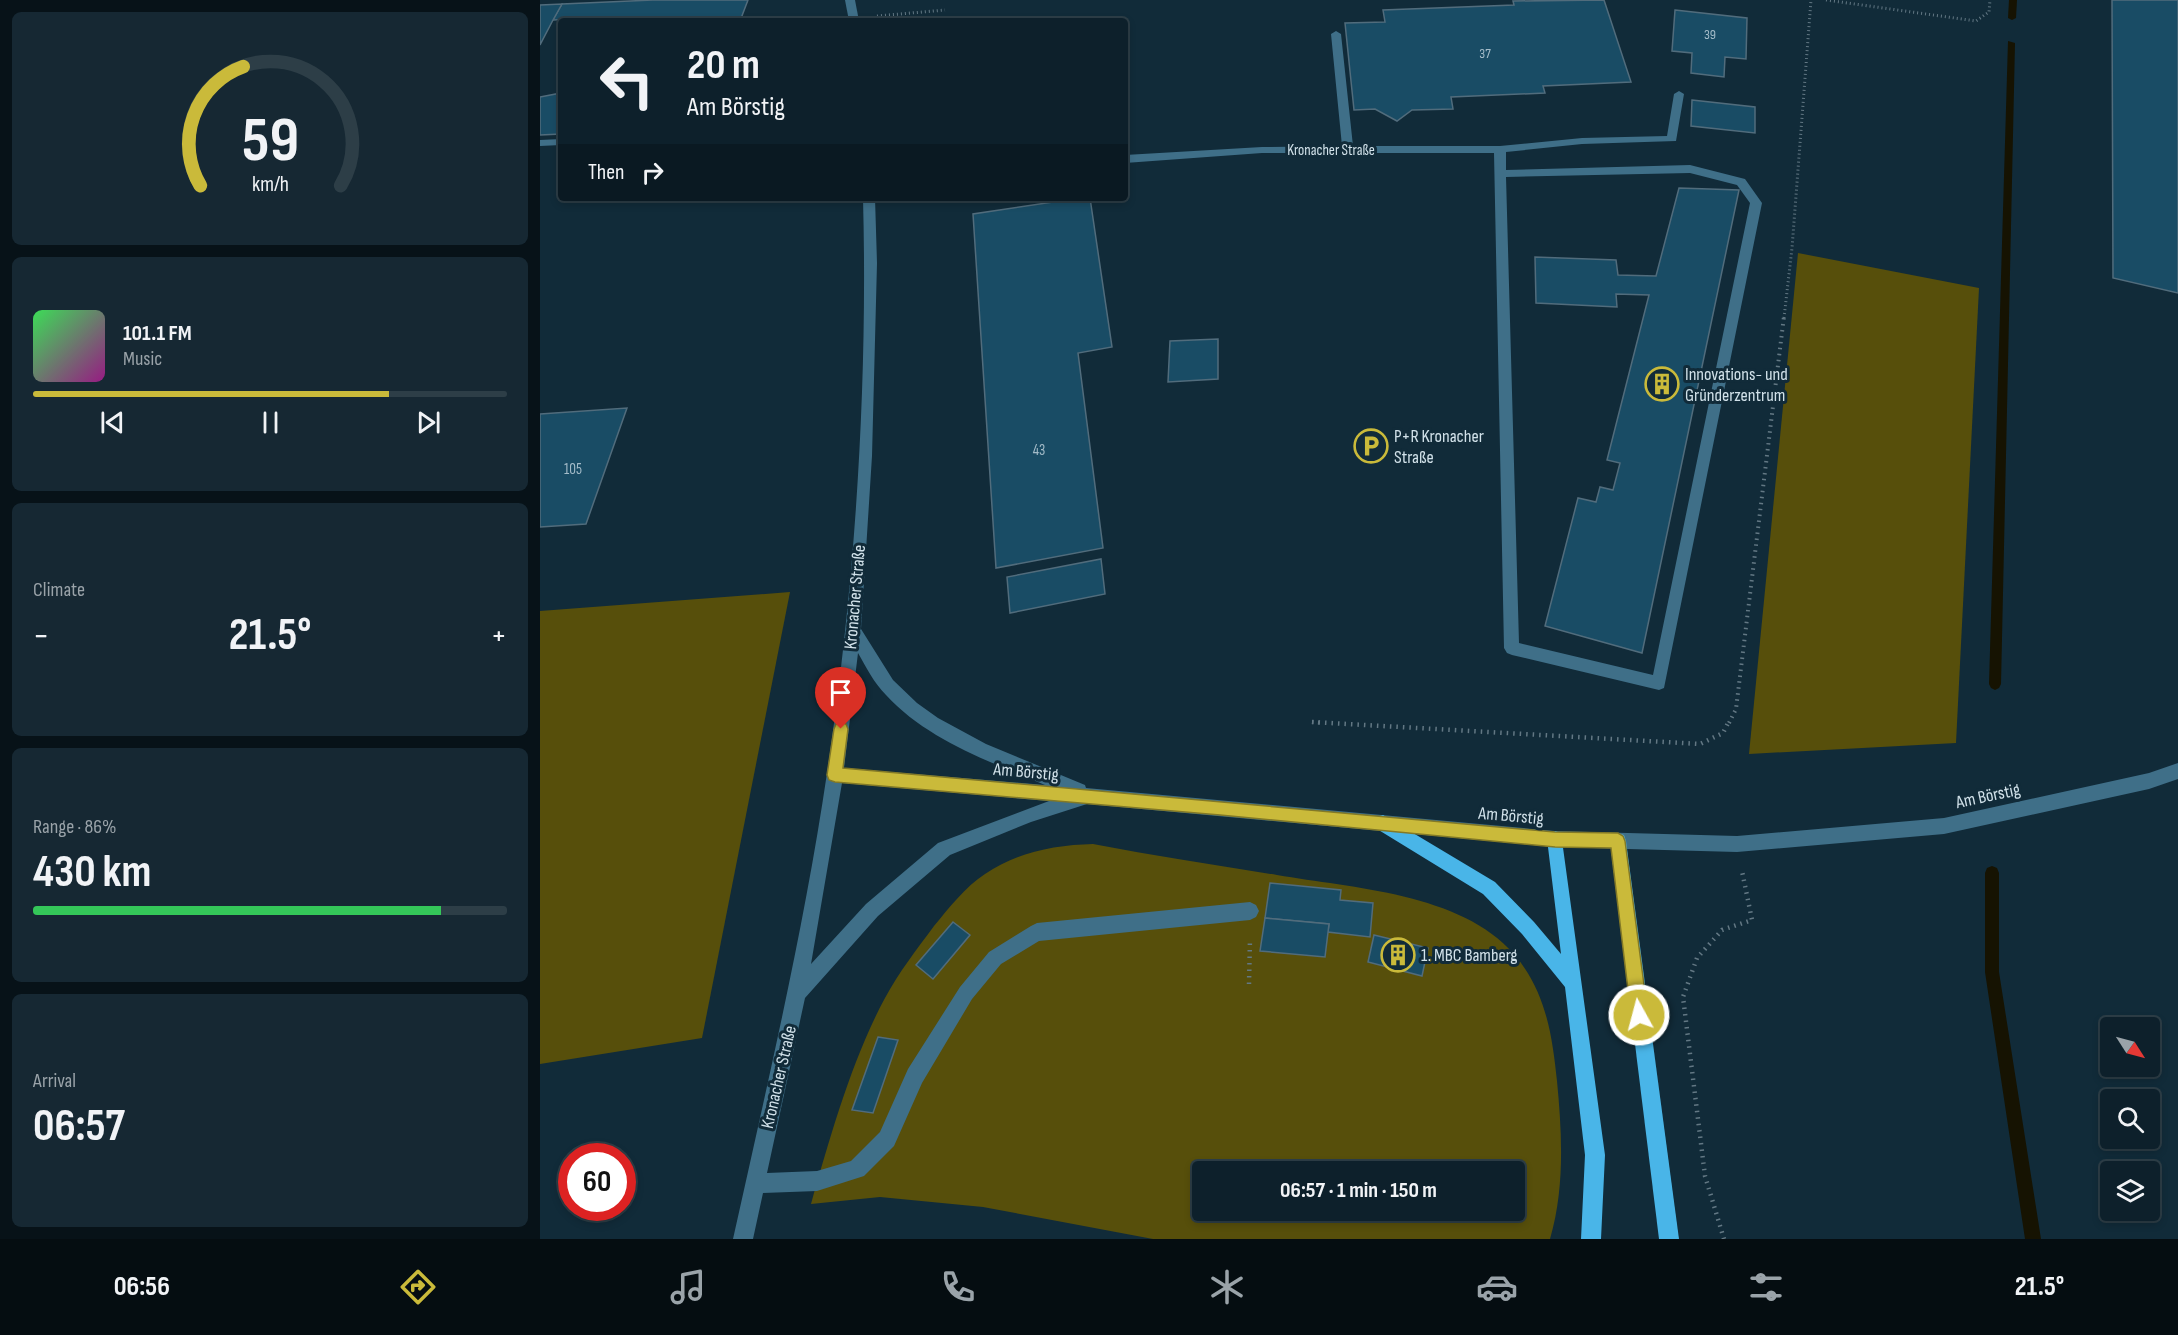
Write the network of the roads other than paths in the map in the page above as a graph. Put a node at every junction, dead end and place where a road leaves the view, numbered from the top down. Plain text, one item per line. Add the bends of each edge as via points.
1 (850, 0) edge
2 (853, 18) edge
3 (1336, 34) dead end
4 (1680, 94) dead end
5 (558, 142) edge
6 (540, 143) edge
7 (1500, 149) junction
8 (1348, 150) junction
9 (1128, 159) edge
10 (1500, 180) junction
11 (869, 201) edge
12 (853, 630) junction
13 (2178, 771) edge
14 (835, 775) junction
15 (1090, 796) junction
16 (1383, 823) junction
17 (1555, 839) junction
18 (1618, 841) junction
19 (1250, 911) road end
20 (1574, 984) junction
21 (797, 993) junction
22 (754, 1184) junction
23 (743, 1239) edge
24 (1591, 1239) edge
25 (1669, 1239) edge

1 - 2 street
3 - 8 street
4 - 7 street, Kronacher Straße via 1672,139 1582,141
5 - 6 street
7 - 8 street, Kronacher Straße
7 - 10 street
8 - 9 street, Kronacher Straße via 1262,150
10 - 10 street via 1512,648 1659,683 1756,202 1741,182 1690,170
11 - 12 street, Kronacher Straße via 865,456
12 - 14 street, Kronacher Straße
12 - 15 street via 891,690 913,710 939,728
13 - 18 street, Am Börstig via 2149,781 1944,826 1737,844
14 - 15 street, Am Börstig
14 - 21 street, Kronacher Straße
15 - 16 street, Am Börstig
15 - 21 street via 1030,814 944,849 872,910
16 - 17 street, Am Börstig
16 - 20 main road via 1489,888
17 - 18 street, Am Börstig
17 - 20 main road
18 - 25 main road
19 - 22 street via 1037,932 995,958 966,993 915,1076 887,1138 857,1169 817,1181
20 - 24 main road via 1595,1155
21 - 22 street, Kronacher Straße
22 - 23 street, Kronacher Straße

